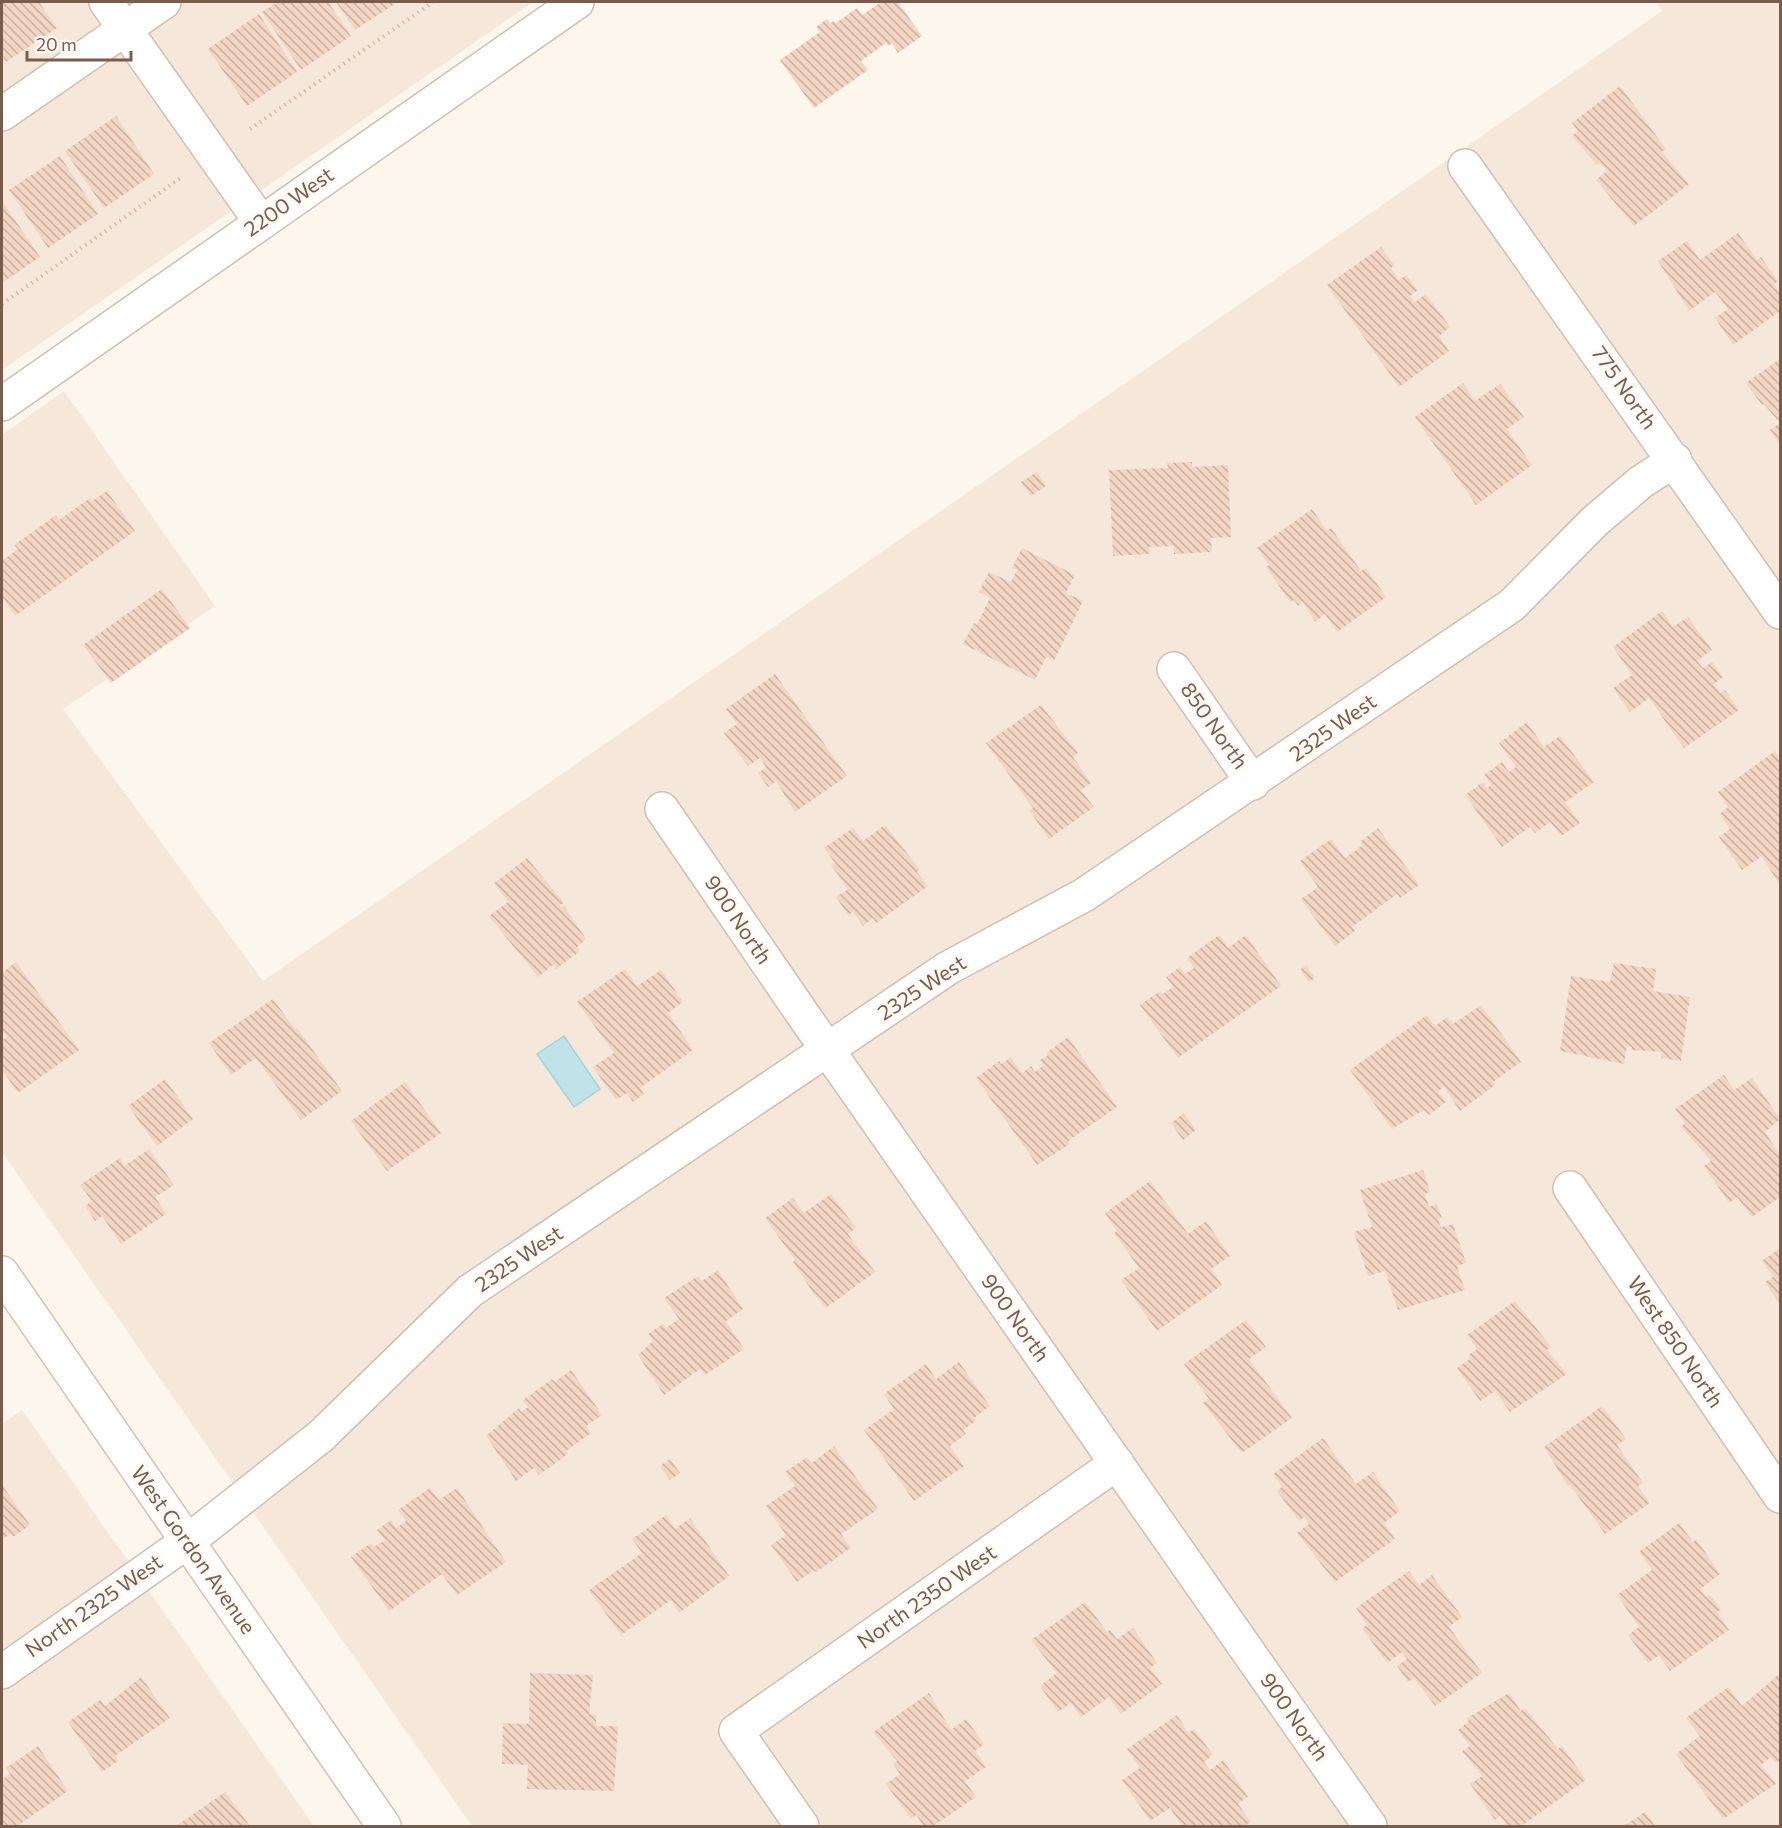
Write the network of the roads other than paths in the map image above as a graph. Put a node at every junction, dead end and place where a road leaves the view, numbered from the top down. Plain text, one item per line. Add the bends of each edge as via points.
1 (106, 2) edge
2 (164, 2) edge
3 (577, 2) edge
4 (125, 29) junction
5 (2, 114) edge
6 (1465, 166) dead end
7 (260, 221) junction
8 (2, 404) edge
9 (1675, 460) junction
10 (1780, 612) edge
11 (1174, 669) dead end
12 (1253, 783) junction
13 (662, 809) dead end
14 (828, 1051) junction
15 (1570, 1188) dead end
16 (2, 1273) edge
17 (1117, 1463) junction
18 (1780, 1496) edge
19 (188, 1541) junction
20 (2, 1672) edge
21 (384, 1827) edge
22 (802, 1827) edge
23 (1370, 1827) edge

1 - 4 street
2 - 4 street
3 - 7 street, 2200 West
4 - 5 street
4 - 7 street
6 - 9 street, 775 North
7 - 8 street, 2200 West
9 - 10 street, 775 North
9 - 12 street, 2325 West via 1641,482 1595,521 1512,605
11 - 12 street, 850 North
12 - 14 street, 2325 West via 1084,895 948,968
13 - 14 street, 900 North
14 - 17 street, 900 North
14 - 19 street, 2325 West via 470,1291 321,1436
15 - 18 street, West 850 North
16 - 19 street, West Gordon Avenue
17 - 22 street, North 2350 West via 736,1731
17 - 23 street, 900 North
19 - 20 street, North 2325 West
19 - 21 street, West Gordon Avenue

